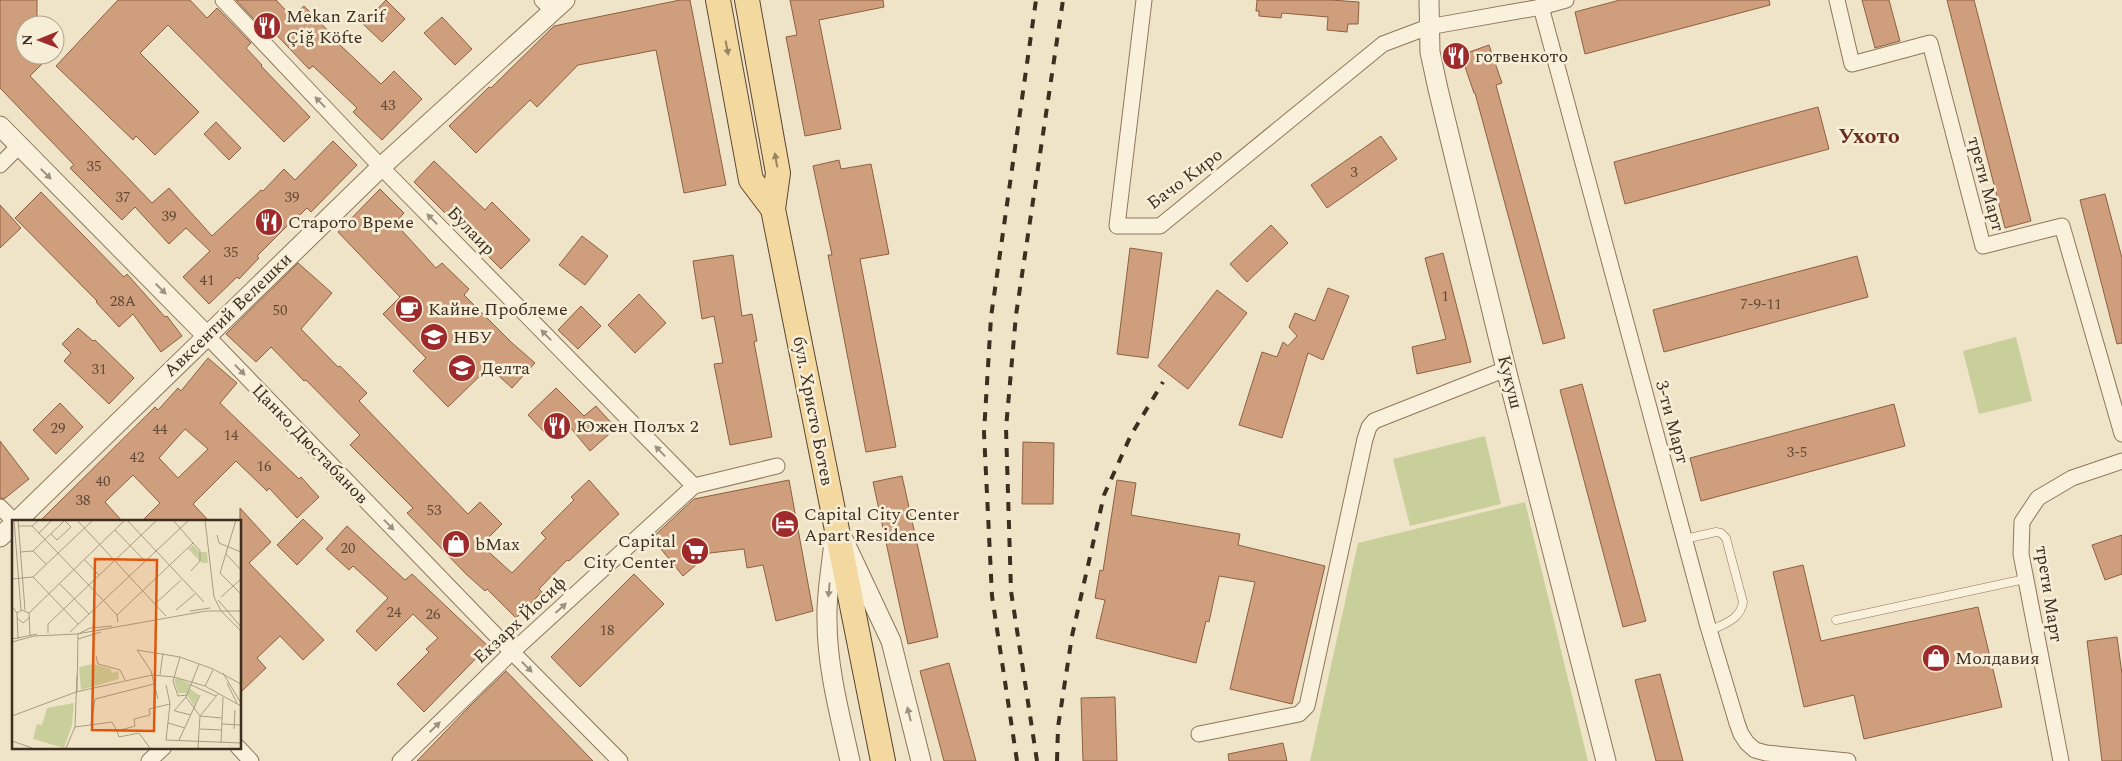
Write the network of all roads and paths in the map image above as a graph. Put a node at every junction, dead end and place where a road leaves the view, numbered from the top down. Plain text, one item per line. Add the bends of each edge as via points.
1 (223, 0) edge
2 (578, 0) edge
3 (718, 0) edge
4 (746, 0) edge
5 (1144, 0) edge
6 (1429, 0) edge
7 (1566, 0) edge
8 (1837, 0) edge
9 (554, 4) edge
10 (1541, 7) junction
11 (1428, 27) junction
12 (0, 126) edge
13 (19, 146) junction
14 (0, 165) edge
15 (381, 167) junction
16 (773, 209) junction
17 (206, 335) junction
18 (1506, 369) junction
19 (2122, 434) edge
20 (2122, 461) edge
21 (777, 466) dead end
22 (694, 486) junction
23 (0, 507) edge
24 (13, 520) edge
25 (17, 520) edge
26 (836, 524) junction
27 (12, 525) edge
28 (0, 537) edge
29 (1684, 539) junction
30 (2025, 579) junction
31 (1836, 620) dead end
32 (1710, 631) junction
33 (512, 652) junction
34 (1199, 734) dead end
35 (163, 748) edge
36 (239, 748) edge
37 (149, 761) edge
38 (251, 761) edge
39 (400, 761) edge
40 (620, 761) edge
41 (850, 761) edge
42 (883, 761) edge
43 (920, 761) edge
44 (1606, 761) edge
45 (1848, 761) edge
46 (2061, 761) edge

15 -> 1 street, Булаир
2 - 9 street, Авксентий Велешки
3 -> 16 main road, бул. Христо Ботев via 751,180
16 -> 4 main road, бул. Христо Ботев via 778,173
5 - 11 street, Бачо Киро via 1116,226 1160,226 1383,44
6 - 11 street, Кукуш
7 - 10 street
8 - 19 street, трети Март via 1852,64 1930,43 1983,246 2062,226
9 - 15 street, Авксентий Велешки
10 - 11 street
10 - 29 street, 3-ти Март
11 - 18 street, Кукуш via 1438,89
12 - 13 street, Цанко Дюстабанов
13 - 14 street
13 -> 17 street, Цанко Дюстабанов
15 - 17 street, Авксентий Велешки
22 -> 15 street, Булаир
16 - 26 main road, бул. Христо Ботев
17 - 25 street, Авксентий Велешки
17 -> 33 street, Цанко Дюстабанов
18 - 34 street via 1374,421 1365,439 1307,706 1299,714
18 - 44 street, Кукуш
20 - 30 street, трети Март via 2072,478 2038,498 2022,522 2021,554
21 - 22 street, Екзарх Йосиф
33 -> 22 street, Екзарх Йосиф
23 - 24 street
26 -> 41 street via 827,618 828,645
26 - 42 main road, бул. Христо Ботев
43 -> 26 street via 890,642
27 - 28 street, Авксентий Велешки
29 - 32 street, 3-ти Март
29 - 32 lane via 1716,532 1726,538 1743,602 1736,618
30 - 31 lane
30 - 46 street, трети Март
32 - 45 street, 3-ти Март via 1737,723 1747,743 1766,753
39 -> 33 street, Екзарх Йосиф
33 -> 40 street, Цанко Дюстабанов
35 - 37 street
36 - 38 street

